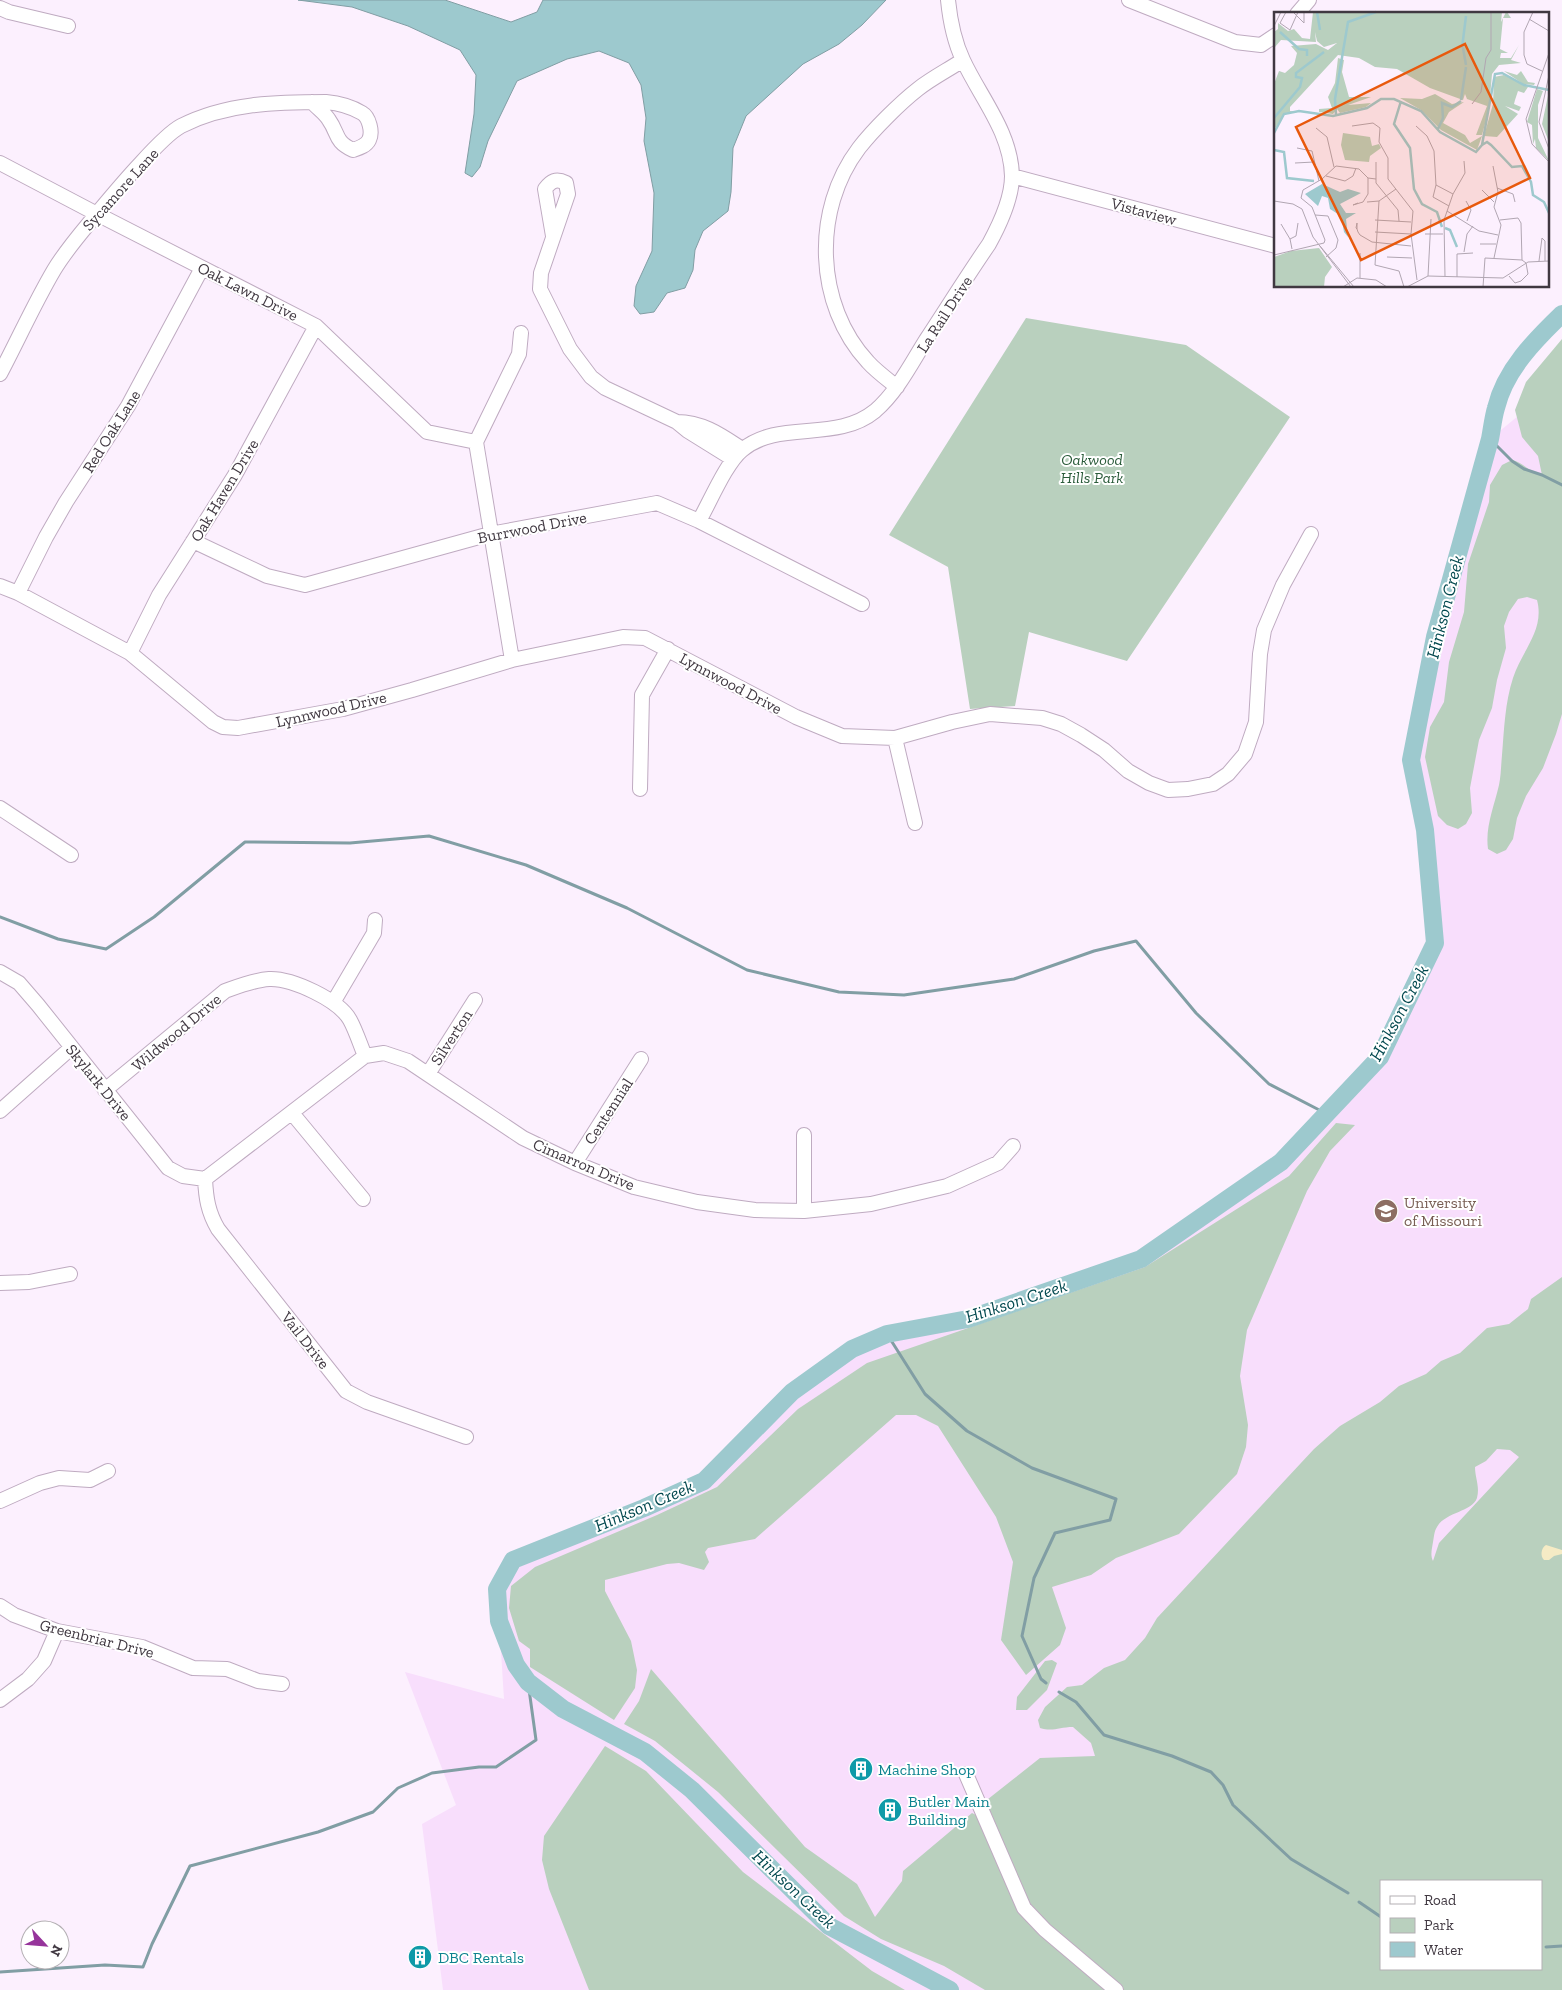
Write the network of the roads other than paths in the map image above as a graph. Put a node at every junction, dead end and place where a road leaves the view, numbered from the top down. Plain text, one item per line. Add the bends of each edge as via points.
1 (948, 0) edge
2 (1129, 0) edge
3 (1309, 0) edge
4 (1152, 4) edge
5 (0, 8) edge
6 (1299, 12) edge
7 (68, 26) dead end
8 (1274, 36) edge
9 (963, 60) junction
10 (312, 102) dead end
11 (0, 163) edge
12 (1012, 176) junction
13 (97, 214) junction
14 (554, 236) dead end
15 (1274, 245) edge
16 (202, 268) junction
17 (316, 326) junction
18 (521, 333) dead end
19 (0, 374) edge
20 (897, 387) junction
21 (476, 442) junction
22 (738, 454) junction
23 (699, 521) junction
24 (490, 534) junction
25 (1311, 534) dead end
26 (193, 541) junction
27 (0, 586) edge
28 (18, 593) junction
29 (862, 604) dead end
30 (668, 649) junction
31 (130, 653) junction
32 (512, 660) junction
33 (895, 738) junction
34 (640, 789) dead end
35 (0, 808) edge
36 (915, 823) dead end
37 (71, 855) dead end
38 (375, 920) dead end
39 (0, 972) edge
40 (475, 1000) dead end
41 (334, 1001) junction
42 (71, 1048) junction
43 (365, 1056) junction
44 (641, 1059) dead end
45 (428, 1074) junction
46 (105, 1090) junction
47 (0, 1111) edge
48 (292, 1113) junction
49 (804, 1135) dead end
50 (1013, 1146) dead end
51 (575, 1163) junction
52 (204, 1179) junction
53 (363, 1199) dead end
54 (804, 1211) junction
55 (70, 1274) dead end
56 (0, 1283) edge
57 (466, 1437) dead end
58 (108, 1471) dead end
59 (0, 1502) edge
60 (0, 1606) edge
61 (57, 1631) junction
62 (282, 1684) dead end
63 (0, 1700) edge
64 (966, 1774) dead end
65 (1116, 1990) edge

1 - 9 street, La Rail Drive
2 - 4 street
3 - 6 street
4 - 8 street via 1235,42 1261,45
5 - 7 street
9 - 12 street, La Rail Drive via 1003,135
9 - 20 street via 918,89 860,148 843,176 828,217 826,261 837,312 868,362
10 - 13 street, Sycamore Lane via 278,102 239,108 204,116 179,127 132,172
11 - 13 street, Oak Lawn Drive
12 - 15 street, Vistaview
12 - 20 street, La Rail Drive via 999,226
13 - 16 street, Oak Lawn Drive
13 - 19 street, Sycamore Lane via 54,269
14 - 22 street via 541,273 540,289 574,355 591,377 605,388 678,422 708,428
16 - 17 street, Oak Lawn Drive
16 - 28 street, Red Oak Lane via 128,406 66,502
17 - 21 street, Oak Lawn Drive via 427,432
17 - 26 street, Oak Haven Drive via 235,476
18 - 21 street via 519,354
20 - 22 street, La Rail Drive via 874,411 852,424 834,429 771,435
21 - 24 street
22 - 23 street
23 - 24 street, Burrwood Drive via 657,503
23 - 29 street, Burrwood Drive
24 - 26 street, Burrwood Drive via 305,585 267,576
24 - 32 street
25 - 33 street, Lynnwood Drive via 1283,584 1264,630 1252,739 1245,754 1228,774 1213,784 1168,790 1148,783 1081,735 1042,718 990,714
26 - 31 street, Oak Haven Drive via 159,595
27 - 28 street, Lynnwood Drive
28 - 31 street, Lynnwood Drive
30 - 32 street, Lynnwood Drive via 645,638 623,637
30 - 33 street, Lynnwood Drive via 796,718 842,736
30 - 34 street via 642,695
31 - 32 street, Lynnwood Drive via 213,722 223,727 238,728 342,709
33 - 36 street
35 - 37 street
38 - 41 street via 374,934
39 - 42 street, Skylark Drive via 18,983
40 - 45 street, Silverton
41 - 43 street, Wildwood Drive via 350,1018
41 - 46 street, Wildwood Drive via 301,986 271,979 225,991
42 - 46 street, Skylark Drive
42 - 47 street
43 - 45 street, Cimarron Drive via 384,1053 408,1061
43 - 48 street
44 - 51 street, Centennial
45 - 51 street, Cimarron Drive via 523,1138
46 - 52 street, Skylark Drive via 168,1168 184,1176
48 - 52 street
48 - 53 street
49 - 54 street
50 - 54 street, Cimarron Drive via 998,1163 946,1186 871,1204
51 - 54 street, Cimarron Drive via 634,1187 697,1202 756,1210
52 - 57 street, Vail Drive via 209,1214 218,1229 346,1392
55 - 56 street via 28,1282
58 - 59 street via 90,1480 59,1478 40,1483
60 - 61 street, Greenbriar Drive via 14,1615
61 - 62 street, Greenbriar Drive via 142,1647 193,1668 227,1668 258,1681
61 - 63 street via 44,1661 28,1679
64 - 65 street via 1024,1908

